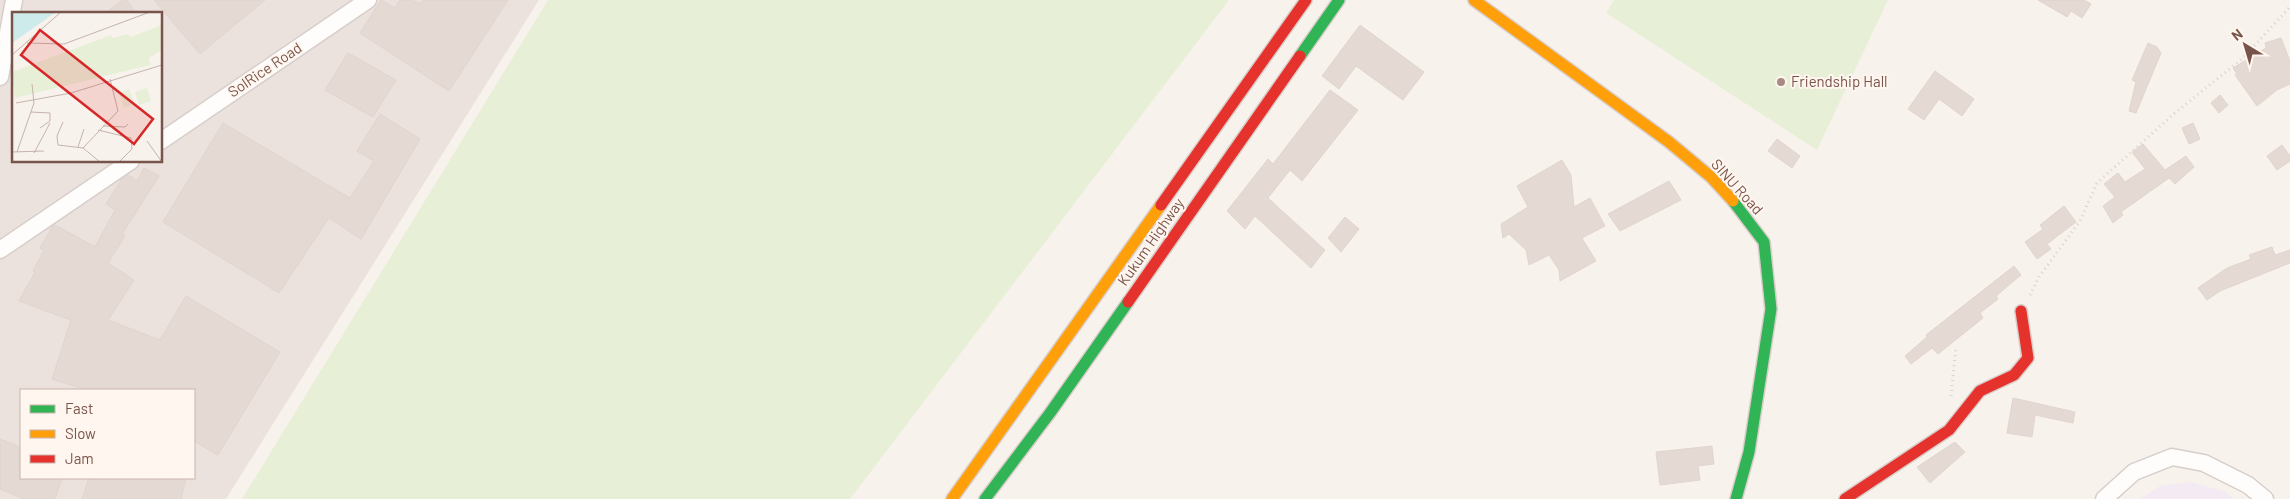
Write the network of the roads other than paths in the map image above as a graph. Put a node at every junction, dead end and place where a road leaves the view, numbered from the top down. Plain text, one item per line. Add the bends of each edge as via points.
1 (14, 0) edge
2 (368, 0) edge
3 (1306, 0) edge
4 (1338, 0) edge
5 (1474, 0) edge
6 (0, 77) edge
7 (162, 140) edge
8 (130, 162) edge
9 (0, 250) edge
10 (2022, 311) road end
11 (952, 499) edge
12 (985, 499) edge
13 (1736, 499) edge
14 (1845, 499) edge
15 (2104, 499) edge
16 (2265, 499) edge

1 - 6 street
2 - 7 street, SolRice Road
3 - 11 main road, Kukum Highway
4 - 12 main road, Kukum Highway via 1050,414
5 - 13 main road, SINU Road via 1669,142 1711,177 1764,242 1771,309 1749,452
8 - 9 street
10 - 14 main road via 2028,358 2014,375 1980,391 1949,430
15 - 16 street via 2134,472 2172,457 2204,463 2248,485

